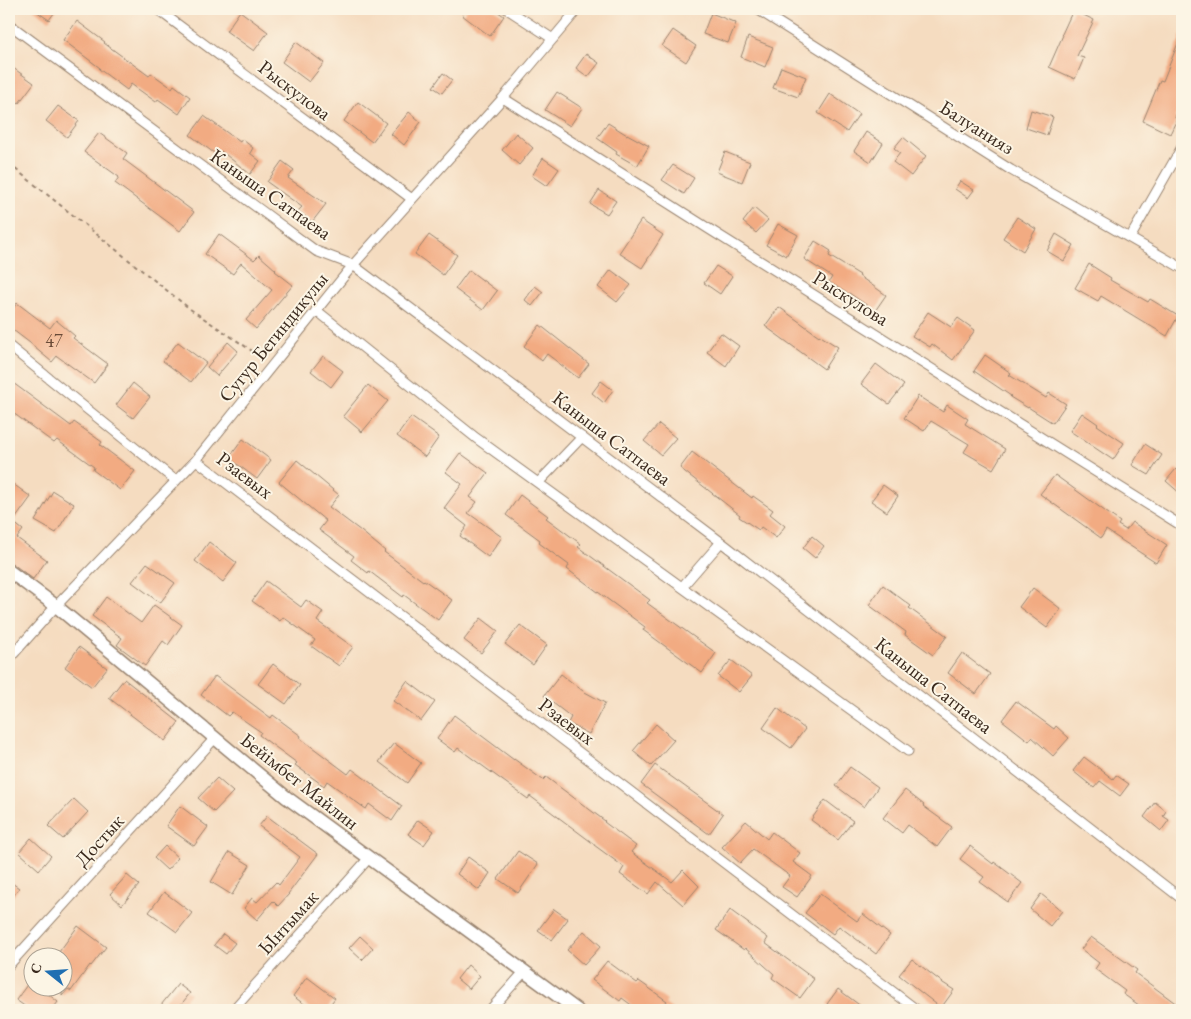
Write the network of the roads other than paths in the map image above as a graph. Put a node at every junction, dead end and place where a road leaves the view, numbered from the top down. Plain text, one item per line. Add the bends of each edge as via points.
1 (156, 9) edge
2 (507, 9) edge
3 (578, 9) edge
4 (756, 9) edge
5 (9, 24) edge
6 (553, 39) junction
7 (503, 98) junction
8 (1182, 147) edge
9 (412, 199) junction
10 (1130, 238) junction
11 (353, 264) junction
12 (1182, 268) edge
13 (316, 310) junction
14 (9, 346) edge
15 (582, 437) junction
16 (196, 460) junction
17 (176, 481) junction
18 (538, 483) junction
19 (1182, 526) edge
20 (721, 542) junction
21 (9, 571) edge
22 (682, 587) junction
23 (56, 606) junction
24 (9, 659) edge
25 (215, 738) junction
26 (908, 751) dead end
27 (369, 858) junction
28 (1182, 900) edge
29 (9, 965) edge
30 (524, 972) junction
31 (233, 1010) edge
32 (490, 1010) edge
33 (577, 1010) edge
34 (917, 1010) edge

1 - 9 street, Рыскулова
2 - 6 street
3 - 6 street, Сугур Бегиндикулы
4 - 10 street, Балуанияз via 1011,170
5 - 11 street, Каныша Сатпаева via 316,251
6 - 7 street, Сугур Бегиндикулы
7 - 9 street, Сугур Бегиндикулы
7 - 19 street, Рыскулова
8 - 10 street
9 - 11 street, Сугур Бегиндикулы
10 - 12 street, Балуанияз
11 - 13 street, Сугур Бегиндикулы
11 - 15 street, Каныша Сатпаева
13 - 16 street, Сугур Бегиндикулы
13 - 18 street via 476,438
14 - 17 street
15 - 18 street
15 - 20 street, Каныша Сатпаева
16 - 17 street, Сугур Бегиндикулы
16 - 34 street, Рзаевых
17 - 23 street, Сугур Бегиндикулы
18 - 22 street
20 - 22 street
20 - 28 street, Каныша Сатпаева
21 - 23 street, Бейімбет Майлин
22 - 26 street
23 - 24 street, Сугур Бегиндикулы
23 - 25 street, Бейімбет Майлин
25 - 27 street, Бейімбет Майлин via 286,797
25 - 29 street, Достык
27 - 30 street, Бейімбет Майлин
27 - 31 street, Ынтымак
30 - 32 street
30 - 33 street, Бейімбет Майлин

